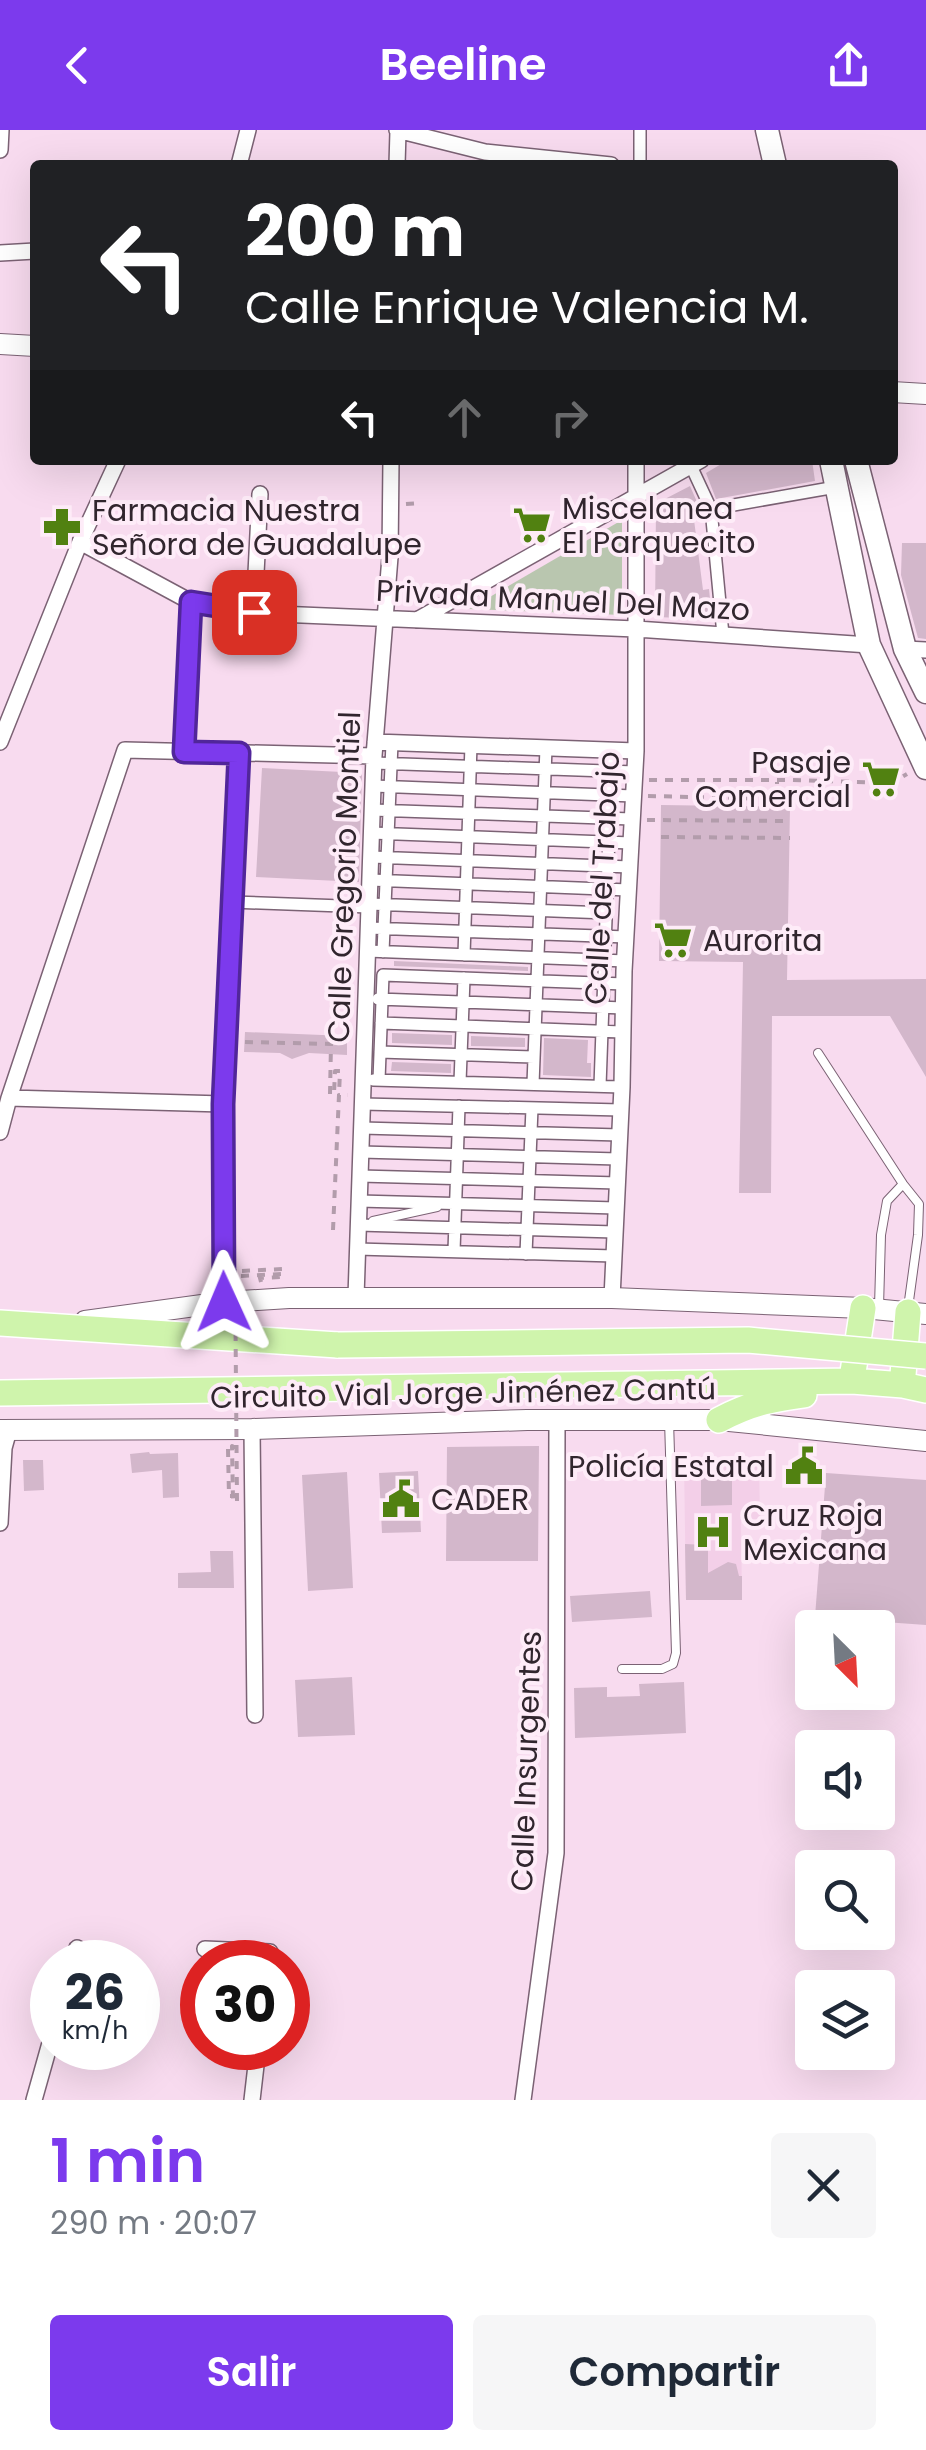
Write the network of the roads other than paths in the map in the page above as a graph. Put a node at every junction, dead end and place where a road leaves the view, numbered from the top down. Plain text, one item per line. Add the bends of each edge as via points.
1 (1, 130) edge
2 (248, 130) edge
3 (398, 130) edge
4 (640, 130) edge
5 (768, 130) edge
6 (0, 150) edge
7 (240, 160) edge
8 (397, 160) edge
9 (563, 160) edge
10 (640, 160) edge
11 (774, 160) edge
12 (30, 251) edge
13 (0, 253) edge
14 (0, 344) edge
15 (30, 346) edge
16 (898, 392) edge
17 (926, 394) edge
18 (116, 465) edge
19 (391, 465) edge
20 (636, 465) edge
21 (693, 465) edge
22 (697, 465) edge
23 (832, 465) edge
24 (858, 465) edge
25 (836, 487) junction
26 (260, 494) dead end
27 (636, 498) junction
28 (712, 509) junction
29 (80, 542) junction
30 (191, 602) junction
31 (254, 612) junction
32 (386, 618) junction
33 (417, 620) junction
34 (636, 629) junction
35 (723, 635) junction
36 (869, 645) junction
37 (915, 649) edge
38 (926, 692) edge
39 (0, 742) edge
40 (471, 746) junction
41 (546, 748) junction
42 (612, 750) junction
43 (184, 752) junction
44 (636, 752) junction
45 (239, 753) junction
46 (381, 753) junction
47 (471, 766) junction
48 (925, 766) edge
49 (545, 769) junction
50 (612, 771) junction
51 (634, 782) junction
52 (382, 786) junction
53 (470, 790) junction
54 (544, 792) junction
55 (611, 795) junction
56 (381, 810) junction
57 (469, 813) junction
58 (544, 816) junction
59 (610, 818) junction
60 (632, 820) junction
61 (380, 834) junction
62 (468, 837) junction
63 (543, 840) junction
64 (609, 842) junction
65 (632, 843) junction
66 (379, 857) junction
67 (468, 860) junction
68 (542, 863) junction
69 (608, 866) junction
70 (630, 866) junction
71 (378, 881) junction
72 (466, 884) junction
73 (540, 887) junction
74 (608, 889) junction
75 (629, 890) junction
76 (232, 902) junction
77 (374, 905) junction
78 (466, 908) junction
79 (540, 910) junction
80 (606, 913) junction
81 (376, 928) junction
82 (465, 931) junction
83 (539, 934) junction
84 (606, 936) junction
85 (627, 937) junction
86 (375, 952) junction
87 (464, 955) junction
88 (538, 958) junction
89 (605, 960) junction
90 (626, 961) junction
91 (464, 978) junction
92 (537, 981) junction
93 (604, 984) junction
94 (625, 984) junction
95 (374, 999) junction
96 (463, 1002) junction
97 (536, 1005) junction
98 (603, 1007) junction
99 (624, 1008) junction
100 (381, 1023) junction
101 (462, 1026) junction
102 (535, 1028) junction
103 (622, 1032) junction
104 (380, 1052) junction
105 (818, 1053) dead end
106 (461, 1055) junction
107 (534, 1057) junction
108 (460, 1082) junction
109 (533, 1084) junction
110 (600, 1086) junction
111 (622, 1087) junction
112 (367, 1090) junction
113 (8, 1098) junction
114 (223, 1104) junction
115 (459, 1106) junction
116 (532, 1108) junction
117 (621, 1110) junction
118 (362, 1128) junction
119 (458, 1131) junction
120 (0, 1132) edge
121 (531, 1132) junction
122 (620, 1135) junction
123 (361, 1152) junction
124 (458, 1155) junction
125 (530, 1156) junction
126 (618, 1159) junction
127 (360, 1176) junction
128 (457, 1179) junction
129 (529, 1181) junction
130 (618, 1184) junction
131 (903, 1184) junction
132 (359, 1200) junction
133 (456, 1203) junction
134 (528, 1205) junction
135 (616, 1208) junction
136 (358, 1224) junction
137 (455, 1227) junction
138 (527, 1230) junction
139 (615, 1232) junction
140 (358, 1249) junction
141 (454, 1252) junction
142 (526, 1254) junction
143 (614, 1256) junction
144 (356, 1297) junction
145 (612, 1298) junction
146 (224, 1302) junction
147 (871, 1309) junction
148 (917, 1313) edge
149 (0, 1323) edge
150 (42, 1327) junction
151 (926, 1356) edge
152 (852, 1381) junction
153 (914, 1388) edge
154 (0, 1393) edge
155 (669, 1420) junction
156 (719, 1420) junction
157 (557, 1421) junction
158 (252, 1429) junction
159 (4, 1430) edge
160 (926, 1441) edge
161 (1, 1472) edge
162 (0, 1523) edge
163 (622, 1669) dead end
164 (255, 1715) dead end
165 (273, 1934) dead end
166 (272, 1940) edge
167 (42, 2070) edge
168 (255, 2070) edge
169 (34, 2100) edge
170 (252, 2100) edge
171 (523, 2100) edge

1 - 6 street
2 - 7 street
3 - 8 street
3 - 9 street via 485,152
4 - 10 street
5 - 11 main road
12 - 13 street
14 - 15 street
16 - 17 street
18 - 29 street
19 - 32 street, Calle Gregorio Montiel
20 - 27 street, Calle del Trabajo
21 - 27 street
22 - 28 street
23 - 25 main road
24 - 37 main road
25 - 28 street
25 - 36 main road
26 - 31 street
27 - 33 street
27 - 34 street, Calle del Trabajo
28 - 35 street
29 - 30 street, Privada Manuel Del Mazo
29 - 39 street
30 - 31 street, Privada Manuel Del Mazo
30 - 43 street
31 - 32 street, Privada Manuel Del Mazo
32 - 33 street, Privada Manuel Del Mazo
32 - 46 street, Calle Gregorio Montiel
33 - 34 street, Privada Manuel Del Mazo
34 - 35 street, Privada Manuel Del Mazo
34 - 44 street, Calle del Trabajo
35 - 36 street, Privada Manuel Del Mazo
36 - 48 main road
37 - 38 main road
40 - 41 street
40 - 46 street
40 - 47 street
41 - 42 street
41 - 49 street
42 - 44 street
42 - 50 street
43 - 45 street
43 - 113 street via 125,750
44 - 51 street, Calle del Trabajo
45 - 46 street
45 - 76 street
46 - 47 street
46 - 52 street, Calle Gregorio Montiel
47 - 49 street
47 - 53 street
49 - 50 street
49 - 54 street
50 - 51 street
50 - 55 street
51 - 55 street
51 - 60 street, Calle del Trabajo
52 - 53 street
52 - 56 street, Calle Gregorio Montiel
53 - 54 street
53 - 57 street
54 - 55 street
54 - 58 street
55 - 59 street
56 - 57 street
56 - 61 street, Calle Gregorio Montiel
57 - 58 street
57 - 62 street
58 - 59 street
58 - 63 street
59 - 60 street
59 - 64 street
60 - 65 street, Calle del Trabajo
61 - 62 street
61 - 66 street, Calle Gregorio Montiel
62 - 63 street
62 - 67 street
63 - 64 street
63 - 68 street
64 - 65 street
64 - 69 street
65 - 70 street, Calle del Trabajo
66 - 67 street
66 - 71 street, Calle Gregorio Montiel
67 - 68 street
67 - 72 street
68 - 69 street
68 - 73 street
69 - 70 street
69 - 74 street
70 - 75 street, Calle del Trabajo
71 - 72 street
71 - 77 street, Calle Gregorio Montiel
72 - 73 street
72 - 78 street
73 - 74 street
73 - 79 street
74 - 75 street
74 - 80 street
75 - 85 street, Calle del Trabajo
76 - 77 street
76 - 114 street
77 - 78 street
77 - 81 street, Calle Gregorio Montiel
78 - 79 street
78 - 82 street
79 - 80 street
79 - 83 street
80 - 84 street
81 - 82 street
81 - 86 street, Calle Gregorio Montiel
82 - 83 street
82 - 87 street
83 - 84 street
83 - 88 street
84 - 85 street
84 - 89 street
85 - 90 street, Calle del Trabajo
86 - 87 street
86 - 95 street, Calle Gregorio Montiel
87 - 88 street
88 - 89 street
88 - 92 street
89 - 90 street
89 - 93 street
90 - 94 street, Calle del Trabajo
91 - 92 street
91 - 95 street via 382,976
91 - 96 street
92 - 93 street
92 - 97 street
93 - 94 street
93 - 98 street
94 - 99 street, Calle del Trabajo
95 - 96 street
95 - 100 street
95 - 112 street, Calle Gregorio Montiel
96 - 97 street
96 - 101 street
97 - 98 street
97 - 102 street
98 - 99 street
98 - 110 street
99 - 103 street, Calle del Trabajo
100 - 101 street
100 - 104 street
101 - 102 street
101 - 106 street
102 - 103 street
102 - 107 street
103 - 111 street, Calle del Trabajo
104 - 106 street
104 - 112 street
105 - 131 lane
106 - 107 street
106 - 108 street
107 - 109 street
108 - 109 street
108 - 112 street
109 - 110 street
110 - 111 street
111 - 117 street, Calle del Trabajo
112 - 115 street
112 - 118 street, Calle Gregorio Montiel
113 - 114 street
113 - 120 street
114 - 146 street
115 - 116 street
115 - 119 street
116 - 117 street
116 - 121 street
117 - 122 street, Calle del Trabajo
118 - 119 street
118 - 123 street, Calle Gregorio Montiel
119 - 121 street
119 - 124 street
121 - 122 street
121 - 125 street
122 - 126 street, Calle del Trabajo
123 - 124 street
123 - 127 street, Calle Gregorio Montiel
124 - 125 street
124 - 128 street
125 - 126 street
125 - 129 street
126 - 130 street, Calle del Trabajo
127 - 128 street
127 - 132 street, Calle Gregorio Montiel
128 - 129 street
128 - 133 street
129 - 130 street
129 - 134 street
130 - 135 street, Calle del Trabajo
131 - 147 lane via 886,1201
131 - 148 lane via 919,1204
132 - 133 street
132 - 136 street, Calle Gregorio Montiel
133 - 134 street
133 - 136 lane
133 - 137 street
134 - 135 street
134 - 138 street
135 - 139 street, Calle del Trabajo
136 - 137 street
136 - 139 lane
136 - 140 street, Calle Gregorio Montiel
137 - 138 street
137 - 141 street
138 - 139 street
138 - 142 street
139 - 143 street, Calle del Trabajo
140 - 141 street
140 - 144 street, Calle Gregorio Montiel
141 - 142 street
142 - 143 street
143 - 145 street, Calle del Trabajo
144 - 145 street, Circuito Vial Jorge Jiménez Cantú
144 - 146 street, Circuito Vial Jorge Jiménez Cantú
145 - 147 street, Circuito Vial Jorge Jiménez Cantú
146 - 150 street, Circuito Vial Jorge Jiménez Cantú
147 - 148 street, Circuito Vial Jorge Jiménez Cantú
147 - 152 main road
148 - 153 main road
149 - 150 main road, Circuito Vial Jorge Jiménez Cantú
150 - 151 main road, Circuito Vial Jorge Jiménez Cantú, bridge via 338,1345 748,1340
152 - 153 main road, Circuito Vial Jorge Jiménez Cantú
152 - 154 main road, Circuito Vial Jorge Jiménez Cantú
152 - 156 main road via 761,1401
155 - 156 street, Circuito Vial Jorge Jiménez Cantú
155 - 157 street, Circuito Vial Jorge Jiménez Cantú
155 - 163 lane via 676,1653 662,1669
156 - 160 street, Circuito Vial Jorge Jiménez Cantú
157 - 158 street, Circuito Vial Jorge Jiménez Cantú
157 - 171 street, Calle Insurgentes via 556,1852
158 - 159 street, Circuito Vial Jorge Jiménez Cantú
158 - 164 street
159 - 161 street
161 - 162 street
165 - 166 street
167 - 169 street
168 - 170 street

